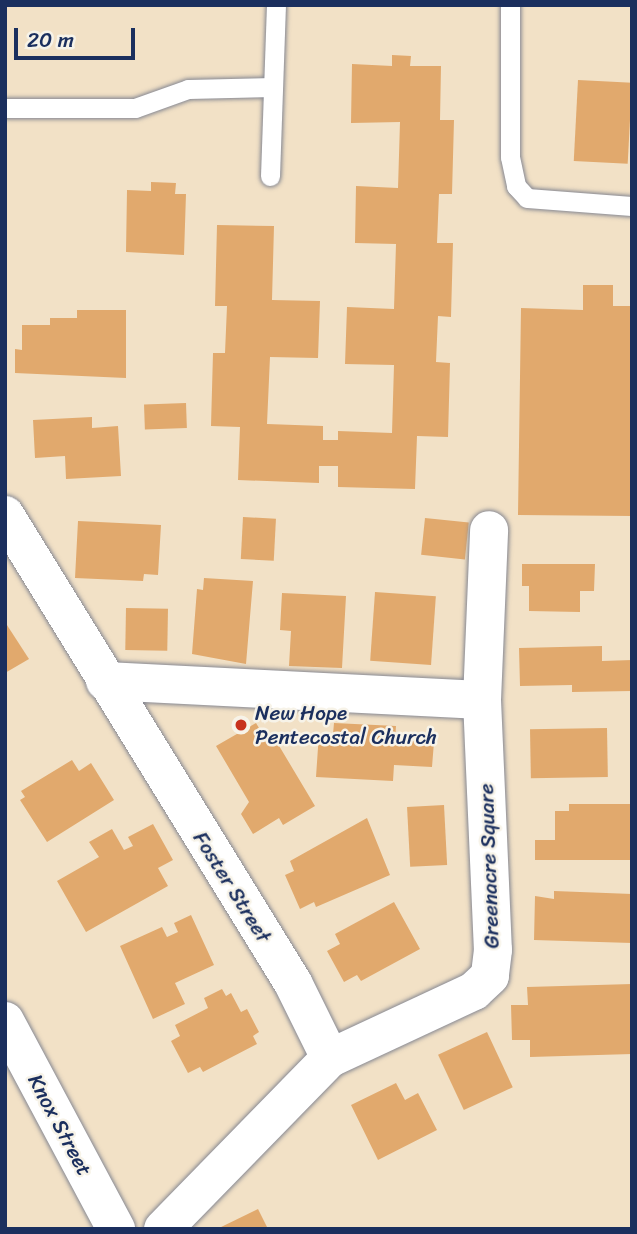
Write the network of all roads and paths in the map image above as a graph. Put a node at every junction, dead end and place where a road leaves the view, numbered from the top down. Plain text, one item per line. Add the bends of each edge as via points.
1 (276, 5) edge
2 (510, 5) edge
3 (273, 87) junction
4 (5, 108) edge
5 (270, 176) dead end
6 (632, 206) edge
7 (5, 515) edge
8 (489, 530) dead end
9 (105, 681) junction
10 (482, 700) junction
11 (5, 1021) edge
12 (330, 1058) junction
13 (116, 1229) edge
14 (163, 1229) edge

1 - 3 lane
2 - 6 lane via 510,157 516,186 527,198
3 - 4 lane via 188,89 135,107
3 - 5 lane
7 - 9 street, Foster Street
8 - 10 street, Greenacre Square
9 - 10 street
9 - 12 street, Foster Street via 293,983
10 - 12 street, Greenacre Square via 494,950 490,976 474,992
11 - 13 street, Knox Street
12 - 14 street

